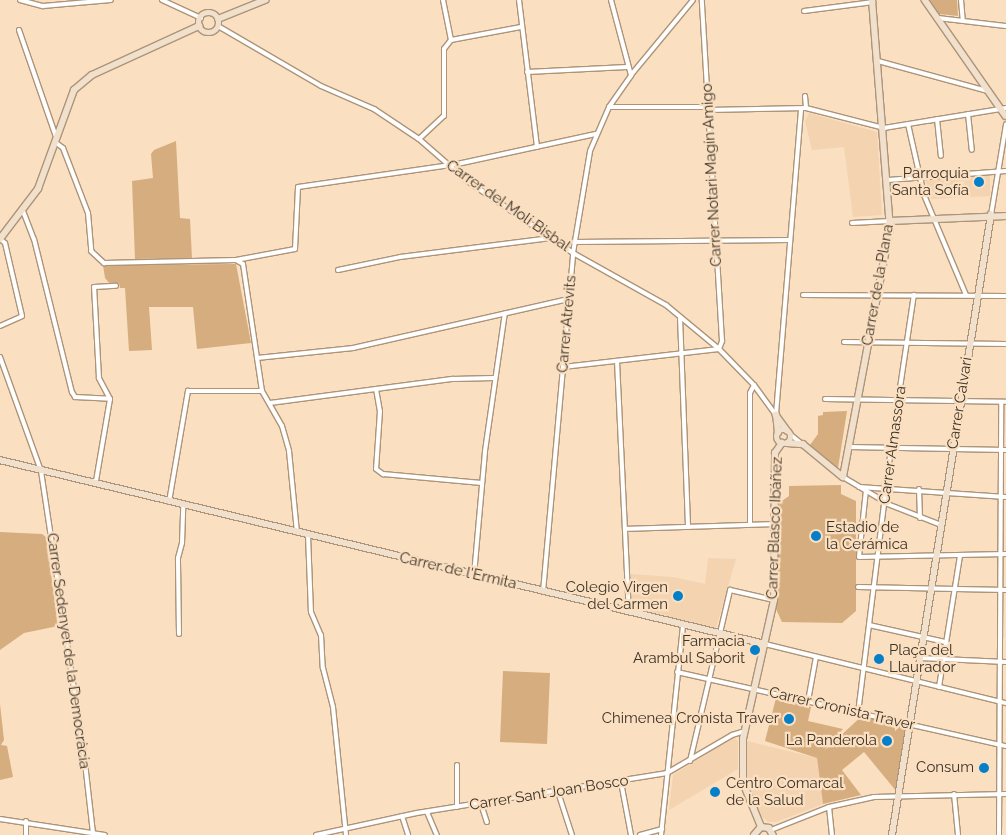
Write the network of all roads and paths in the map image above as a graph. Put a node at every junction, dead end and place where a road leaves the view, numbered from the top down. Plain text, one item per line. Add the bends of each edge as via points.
1 (20, 0) edge
2 (111, 0) edge
3 (162, 0) edge
4 (176, 0) edge
5 (265, 0) edge
6 (443, 0) edge
7 (519, 0) edge
8 (611, 0) edge
9 (693, 0) edge
10 (702, 0) edge
11 (925, 0) edge
12 (961, 0) edge
13 (873, 1) edge
14 (177, 5) junction
15 (804, 11) dead end
16 (201, 18) junction
17 (938, 18) junction
18 (963, 21) junction
19 (218, 23) junction
20 (199, 26) junction
21 (1006, 26) edge
22 (521, 27) junction
23 (19, 30) dead end
24 (450, 40) junction
25 (878, 61) junction
26 (627, 67) junction
27 (527, 72) junction
28 (631, 75) junction
29 (988, 92) junction
30 (805, 96) dead end
31 (609, 107) junction
32 (708, 108) junction
33 (806, 108) junction
34 (1003, 108) edge
35 (801, 110) junction
36 (968, 114) junction
37 (1006, 116) edge
38 (937, 119) junction
39 (908, 124) junction
40 (1006, 124) edge
41 (884, 128) junction
42 (596, 134) junction
43 (56, 139) junction
44 (419, 139) junction
45 (537, 147) junction
46 (972, 150) dead end
47 (941, 156) dead end
48 (448, 165) junction
49 (1006, 171) edge
50 (998, 172) junction
51 (920, 178) junction
52 (888, 180) junction
53 (23, 211) junction
54 (991, 215) junction
55 (1006, 216) edge
56 (935, 218) junction
57 (890, 221) junction
58 (852, 223) dead end
59 (551, 238) junction
60 (0, 239) edge
61 (716, 240) junction
62 (789, 240) junction
63 (574, 242) junction
64 (573, 253) junction
65 (236, 260) junction
66 (338, 270) dead end
67 (116, 286) dead end
68 (803, 295) dead end
69 (878, 295) junction
70 (914, 295) junction
71 (966, 295) junction
72 (978, 296) junction
73 (1006, 296) edge
74 (569, 298) junction
75 (505, 313) junction
76 (680, 317) junction
77 (0, 326) edge
78 (844, 342) dead end
79 (869, 343) junction
80 (907, 343) junction
81 (970, 343) junction
82 (1006, 344) edge
83 (719, 349) junction
84 (682, 354) junction
85 (0, 357) edge
86 (258, 358) junction
87 (617, 361) junction
88 (563, 367) junction
89 (494, 378) junction
90 (754, 385) junction
91 (376, 389) junction
92 (262, 391) junction
93 (110, 399) junction
94 (825, 399) dead end
95 (858, 400) junction
96 (899, 400) junction
97 (961, 401) junction
98 (1000, 402) junction
99 (1006, 402) edge
100 (270, 403) junction
101 (776, 415) junction
102 (789, 433) junction
103 (778, 434) junction
104 (785, 443) junction
105 (802, 444) junction
106 (849, 447) junction
107 (891, 448) junction
108 (953, 449) junction
109 (1001, 450) junction
110 (1006, 450) edge
111 (0, 460) edge
112 (41, 470) junction
113 (843, 476) junction
114 (67, 478) junction
115 (482, 482) junction
116 (860, 486) junction
117 (886, 487) junction
118 (866, 490) junction
119 (919, 490) junction
120 (946, 491) junction
121 (1000, 497) junction
122 (1006, 497) edge
123 (169, 502) junction
124 (885, 502) junction
125 (183, 505) junction
126 (920, 518) junction
127 (750, 524) junction
128 (774, 524) junction
129 (941, 525) junction
130 (688, 527) junction
131 (625, 529) junction
132 (297, 532) junction
133 (308, 535) junction
134 (1000, 554) junction
135 (1006, 554) edge
136 (878, 555) junction
137 (960, 556) junction
138 (935, 557) junction
139 (474, 575) junction
140 (858, 586) dead end
141 (874, 587) junction
142 (931, 588) junction
143 (954, 590) junction
144 (1000, 590) junction
145 (1006, 590) edge
146 (543, 592) junction
147 (774, 600) junction
148 (629, 612) junction
149 (683, 624) junction
150 (869, 624) junction
151 (179, 634) dead end
152 (720, 634) junction
153 (923, 637) junction
154 (945, 642) junction
155 (765, 644) junction
156 (816, 657) junction
157 (920, 658) junction
158 (943, 662) junction
159 (1000, 662) junction
160 (1006, 662) edge
161 (864, 669) junction
162 (677, 672) junction
163 (709, 679) junction
164 (916, 682) junction
165 (939, 687) junction
166 (754, 689) junction
167 (808, 701) junction
168 (1000, 702) junction
169 (1006, 703) edge
170 (858, 713) junction
171 (909, 724) junction
172 (744, 731) junction
173 (1001, 745) junction
174 (1006, 746) edge
175 (690, 761) junction
176 (457, 765) dead end
177 (668, 773) junction
178 (621, 782) junction
179 (558, 792) junction
180 (954, 794) junction
181 (999, 794) junction
182 (1006, 794) edge
183 (898, 795) junction
184 (481, 804) junction
185 (457, 807) junction
186 (830, 807) junction
187 (427, 812) junction
188 (402, 816) junction
189 (0, 819) edge
190 (26, 821) junction
191 (487, 822) dead end
192 (761, 826) junction
193 (345, 829) junction
194 (662, 829) junction
195 (772, 832) edge
196 (93, 833) junction
197 (26, 835) edge
198 (105, 835) edge
199 (316, 835) edge
200 (346, 835) edge
201 (408, 835) edge
202 (437, 835) edge
203 (572, 835) edge
204 (630, 835) edge
205 (640, 835) edge
206 (661, 835) edge
207 (754, 835) edge
208 (832, 835) edge
209 (892, 835) edge
210 (958, 835) edge
211 (999, 835) edge

1 - 2 street via 42,6
3 - 14 street
4 - 14 street
5 - 19 street
6 - 24 street
7 - 22 street
8 - 26 street
9 - 28 street, Carrer Atrevits
10 - 32 street, Carrer Notari Magín Amigo
11 - 17 street
12 - 18 street
13 - 15 street
13 - 25 street, Carrer de la Plana
14 - 16 street
16 - 19 street via 210,13
16 - 20 street
17 - 18 street
17 - 29 street
18 - 21 street
19 - 20 street via 214,32 207,33
19 - 44 street, Carrer del Molí Bisbal via 321,86 374,109
20 - 43 street via 83,81 68,101
22 - 24 street
22 - 27 street
23 - 43 street
24 - 44 street via 444,49 444,116
25 - 29 street
25 - 41 street, Carrer de la Plana
26 - 27 street
26 - 28 street
27 - 45 street
28 - 31 street, Carrer Atrevits
29 - 34 street
30 - 33 street
31 - 32 street
31 - 42 street, Carrer Atrevits
32 - 35 street
32 - 61 street, Carrer Notari Magín Amigo
33 - 35 street
33 - 41 street
34 - 36 street
34 - 37 street
35 - 62 street
36 - 38 street
36 - 46 street
38 - 39 street
38 - 47 street
39 - 41 street
39 - 51 street
40 - 50 street, Carrer Calvari
41 - 52 street, Carrer de la Plana
42 - 45 street
42 - 63 street, Carrer Atrevits
43 - 53 street via 38,189
43 - 65 street via 63,148 88,213 92,251 96,259 104,263
44 - 48 street, Carrer del Molí Bisbal
45 - 48 street
48 - 59 street, Carrer del Molí Bisbal
48 - 65 street via 298,187 295,249
49 - 50 street
50 - 51 street
50 - 54 street, Carrer Calvari
51 - 52 street
51 - 56 street
52 - 57 street, Carrer de la Plana
53 - 60 street
53 - 93 street via 34,239 72,392 75,397
54 - 55 street
54 - 56 street
54 - 72 street, Carrer Calvari
56 - 57 street
56 - 71 street
57 - 58 street
57 - 69 street, Carrer de la Plana
59 - 64 street, Carrer del Molí Bisbal
59 - 66 street via 400,257
60 - 77 street via 5,243 22,316
61 - 62 street
61 - 63 street
61 - 83 street, Carrer Notari Magín Amigo via 722,342
62 - 101 street
63 - 64 street, Carrer Atrevits
64 - 74 street, Carrer Atrevits
64 - 76 street, Carrer del Molí Bisbal via 642,290
65 - 86 street via 243,264
67 - 93 street via 94,287 98,378
68 - 69 street
69 - 70 street
69 - 79 street, Carrer de la Plana
70 - 71 street
70 - 80 street, Carrer Almassora
71 - 72 street
72 - 73 street
72 - 81 street, Carrer Calvari
74 - 75 street
74 - 88 street, Carrer Atrevits
75 - 86 street via 353,348
75 - 89 street
76 - 83 street, Carrer del Molí Bisbal
76 - 84 street
78 - 79 street
79 - 80 street
79 - 95 street, Carrer de la Plana
80 - 81 street
80 - 96 street, Carrer Almassora
81 - 82 street
81 - 97 street, Carrer Calvari
83 - 84 street
83 - 90 street, Carrer del Molí Bisbal
84 - 87 street
84 - 130 street
85 - 112 street, Carrer Sedenyet de la Democràcia
86 - 92 street
87 - 88 street
87 - 131 street
88 - 146 street, Carrer Atrevits
89 - 91 street via 453,379
89 - 115 street
90 - 101 street, Carrer del Molí Bisbal
90 - 127 street via 750,393
91 - 100 street
91 - 115 street via 380,412 376,469 383,474
92 - 100 street
92 - 123 street via 188,391
93 - 114 street via 96,481
94 - 95 street
95 - 96 street
95 - 106 street, Carrer de la Plana
96 - 97 street
96 - 107 street, Carrer Almassora
97 - 98 street
97 - 108 street, Carrer Calvari
98 - 99 street
98 - 109 street
100 - 132 street via 282,426 289,451
101 - 102 street, Carrer del Molí Bisbal
101 - 103 street
102 - 103 street
102 - 104 street, Carrer Blasco Ibáñez
102 - 105 street, Carrer del Molí Bisbal
103 - 104 street via 778,439
104 - 105 street
104 - 128 street, Carrer Blasco Ibáñez via 776,453
105 - 113 street, Carrer del Molí Bisbal
106 - 107 street
106 - 113 street, Carrer de la Plana
107 - 108 street
107 - 117 street, Carrer Almassora
108 - 109 street
108 - 120 street, Carrer Calvari
109 - 110 street
109 - 121 street
111 - 112 street, Carrer de l'Ermita
112 - 114 street, Carrer de l'Ermita
112 - 196 street, Carrer Sedenyet de la Democràcia
113 - 116 street, Carrer del Molí Bisbal
114 - 123 street, Carrer de l'Ermita
115 - 139 street
116 - 117 street
116 - 118 street, Carrer del Molí Bisbal
117 - 119 street
117 - 124 street, Carrer Almassora
118 - 124 street, Carrer del Molí Bisbal
118 - 136 street via 860,557
119 - 120 street
119 - 126 street
120 - 121 street
120 - 129 street, Carrer Calvari
121 - 122 street
121 - 134 street
123 - 125 street, Carrer de l'Ermita
124 - 126 street, Carrer del Molí Bisbal
124 - 136 street, Carrer Almassora
125 - 132 street, Carrer de l'Ermita
125 - 151 street via 182,543 178,558
126 - 129 street, Carrer del Molí Bisbal
127 - 128 street
127 - 130 street
128 - 147 street, Carrer Blasco Ibáñez
129 - 138 street, Carrer Calvari
130 - 131 street
131 - 148 street
132 - 133 street, Carrer de l'Ermita
133 - 139 street, Carrer de l'Ermita
133 - 193 street via 311,612 321,635 323,668 333,707
134 - 135 street
134 - 137 street
134 - 144 street
136 - 138 street
136 - 141 street, Carrer Almassora
137 - 138 street
137 - 143 street
138 - 142 street, Carrer Calvari
139 - 146 street, Carrer de l'Ermita
140 - 141 street
141 - 142 street
141 - 150 street, Carrer Almassora
142 - 143 street
142 - 153 street, Carrer Calvari
143 - 144 street
143 - 154 street
144 - 145 street
144 - 159 street
146 - 148 street, Carrer de l'Ermita
147 - 152 street via 730,590
147 - 155 street, Carrer Blasco Ibáñez
148 - 149 street, Carrer de l'Ermita
149 - 152 street, Carrer de l'Ermita
149 - 162 street
150 - 153 street
150 - 161 street
152 - 155 street, Carrer de l'Ermita
152 - 163 street
153 - 154 street
153 - 157 street, Carrer Calvari
154 - 158 street
155 - 156 street, Carrer de l'Ermita
155 - 166 street, Carrer Blasco Ibáñez
156 - 161 street, Carrer de l'Ermita
156 - 167 street
157 - 158 street
157 - 164 street, Carrer Calvari
158 - 159 street
158 - 165 street
159 - 160 street
159 - 168 street
161 - 164 street, Carrer de l'Ermita
161 - 170 street
162 - 163 street, Carrer Cronista Traver
162 - 177 street
163 - 166 street, Carrer Cronista Traver
163 - 175 street
164 - 165 street, Carrer de l'Ermita
164 - 171 street, Carrer Calvari
165 - 168 street, Carrer de l'Ermita
166 - 167 street, Carrer Cronista Traver
166 - 172 street, Carrer Blasco Ibáñez
167 - 170 street, Carrer Cronista Traver
168 - 169 street, Carrer de l'Ermita
168 - 173 street
170 - 171 street, Carrer Cronista Traver
171 - 173 street, Carrer Cronista Traver
171 - 183 street, Carrer Calvari
172 - 175 street, Carrer Sant Joan Bosco
172 - 192 street, Carrer Blasco Ibáñez via 744,783
173 - 174 street, Carrer Cronista Traver
173 - 181 street
175 - 177 street, Carrer Sant Joan Bosco
176 - 185 street
177 - 178 street, Carrer Sant Joan Bosco
177 - 194 street
178 - 179 street, Carrer Sant Joan Bosco
178 - 204 street
179 - 184 street, Carrer Sant Joan Bosco
179 - 203 street
180 - 181 street
180 - 183 street
180 - 210 street
181 - 182 street
181 - 211 street
183 - 186 street
183 - 209 street, Carrer Calvari
184 - 185 street, Carrer Sant Joan Bosco
184 - 191 street
185 - 187 street, Carrer Sant Joan Bosco
186 - 195 street
186 - 208 street
187 - 188 street, Carrer Sant Joan Bosco
187 - 202 street
188 - 193 street, Carrer Sant Joan Bosco
188 - 201 street
189 - 190 street
190 - 196 street
190 - 197 street
192 - 195 street
192 - 207 street
193 - 199 street, Carrer Sant Joan Bosco
193 - 200 street
194 - 205 street
194 - 206 street
196 - 198 street

